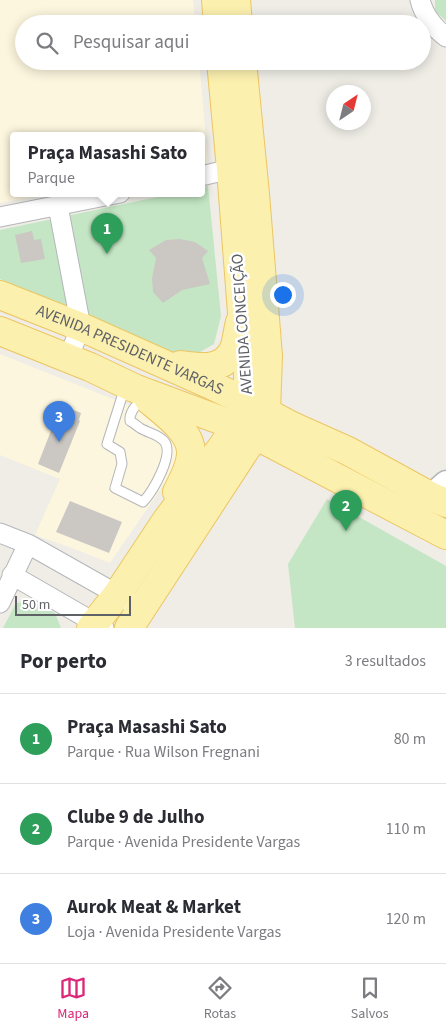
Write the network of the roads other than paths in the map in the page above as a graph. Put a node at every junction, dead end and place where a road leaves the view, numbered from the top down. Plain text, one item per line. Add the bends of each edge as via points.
1 (216, 0) edge
2 (236, 0) edge
3 (420, 0) edge
4 (217, 15) edge
5 (237, 15) edge
6 (426, 15) edge
7 (431, 23) edge
8 (446, 37) edge
9 (222, 70) edge
10 (243, 70) edge
11 (231, 169) junction
12 (205, 175) edge
13 (101, 197) edge
14 (58, 206) junction
15 (0, 217) edge
16 (0, 295) edge
17 (242, 313) junction
18 (80, 327) junction
19 (0, 331) edge
20 (268, 356) junction
21 (68, 358) junction
22 (158, 362) junction
23 (135, 390) junction
24 (251, 419) junction
25 (280, 448) junction
26 (348, 451) junction
27 (441, 494) edge
28 (206, 508) junction
29 (166, 521) junction
30 (0, 533) edge
31 (446, 535) edge
32 (28, 544) junction
33 (12, 576) junction
34 (117, 594) junction
35 (0, 603) edge
36 (135, 618) edge
37 (97, 626) edge

1 - 4 main road
2 - 5 main road
3 - 6 street
7 - 8 street
9 - 11 main road, AVENIDA CONCEIÇÃO
10 - 20 main road, AVENIDA CONCEIÇÃO
11 - 12 street
11 - 17 main road, AVENIDA CONCEIÇÃO
13 - 14 street
14 - 15 street
14 - 18 street
16 - 18 main road, AVENIDA PRESIDENTE VARGAS
17 - 22 main road via 234,347 224,362 201,368
17 - 24 main road, AVENIDA CONCEIÇÃO
18 - 21 street
18 - 22 main road, AVENIDA PRESIDENTE VARGAS
19 - 21 main road, AVENIDA PRESIDENTE VARGAS
20 - 24 main road, AVENIDA CONCEIÇÃO
20 - 26 main road via 281,391 297,414
21 - 23 main road, AVENIDA PRESIDENTE VARGAS
22 - 24 main road, AVENIDA PRESIDENTE VARGAS via 211,385
23 - 23 lane via 107,444 120,452 122,464 114,488 143,502 159,478 168,449 157,435 130,421
23 - 24 main road, AVENIDA PRESIDENTE VARGAS
23 - 29 main road via 184,431 189,442 188,471
24 - 25 main road, AVENIDA PRESIDENTE VARGAS
24 - 26 main road, AVENIDA PRESIDENTE VARGAS via 292,426
24 - 28 main road
24 - 29 main road via 222,447
25 - 28 main road via 245,466
25 - 31 main road, AVENIDA PRESIDENTE VARGAS
26 - 27 main road, AVENIDA PRESIDENTE VARGAS
28 - 36 main road
29 - 34 main road
30 - 32 street
32 - 33 street
32 - 34 street
33 - 35 street
33 - 37 street
34 - 36 street
34 - 37 main road

